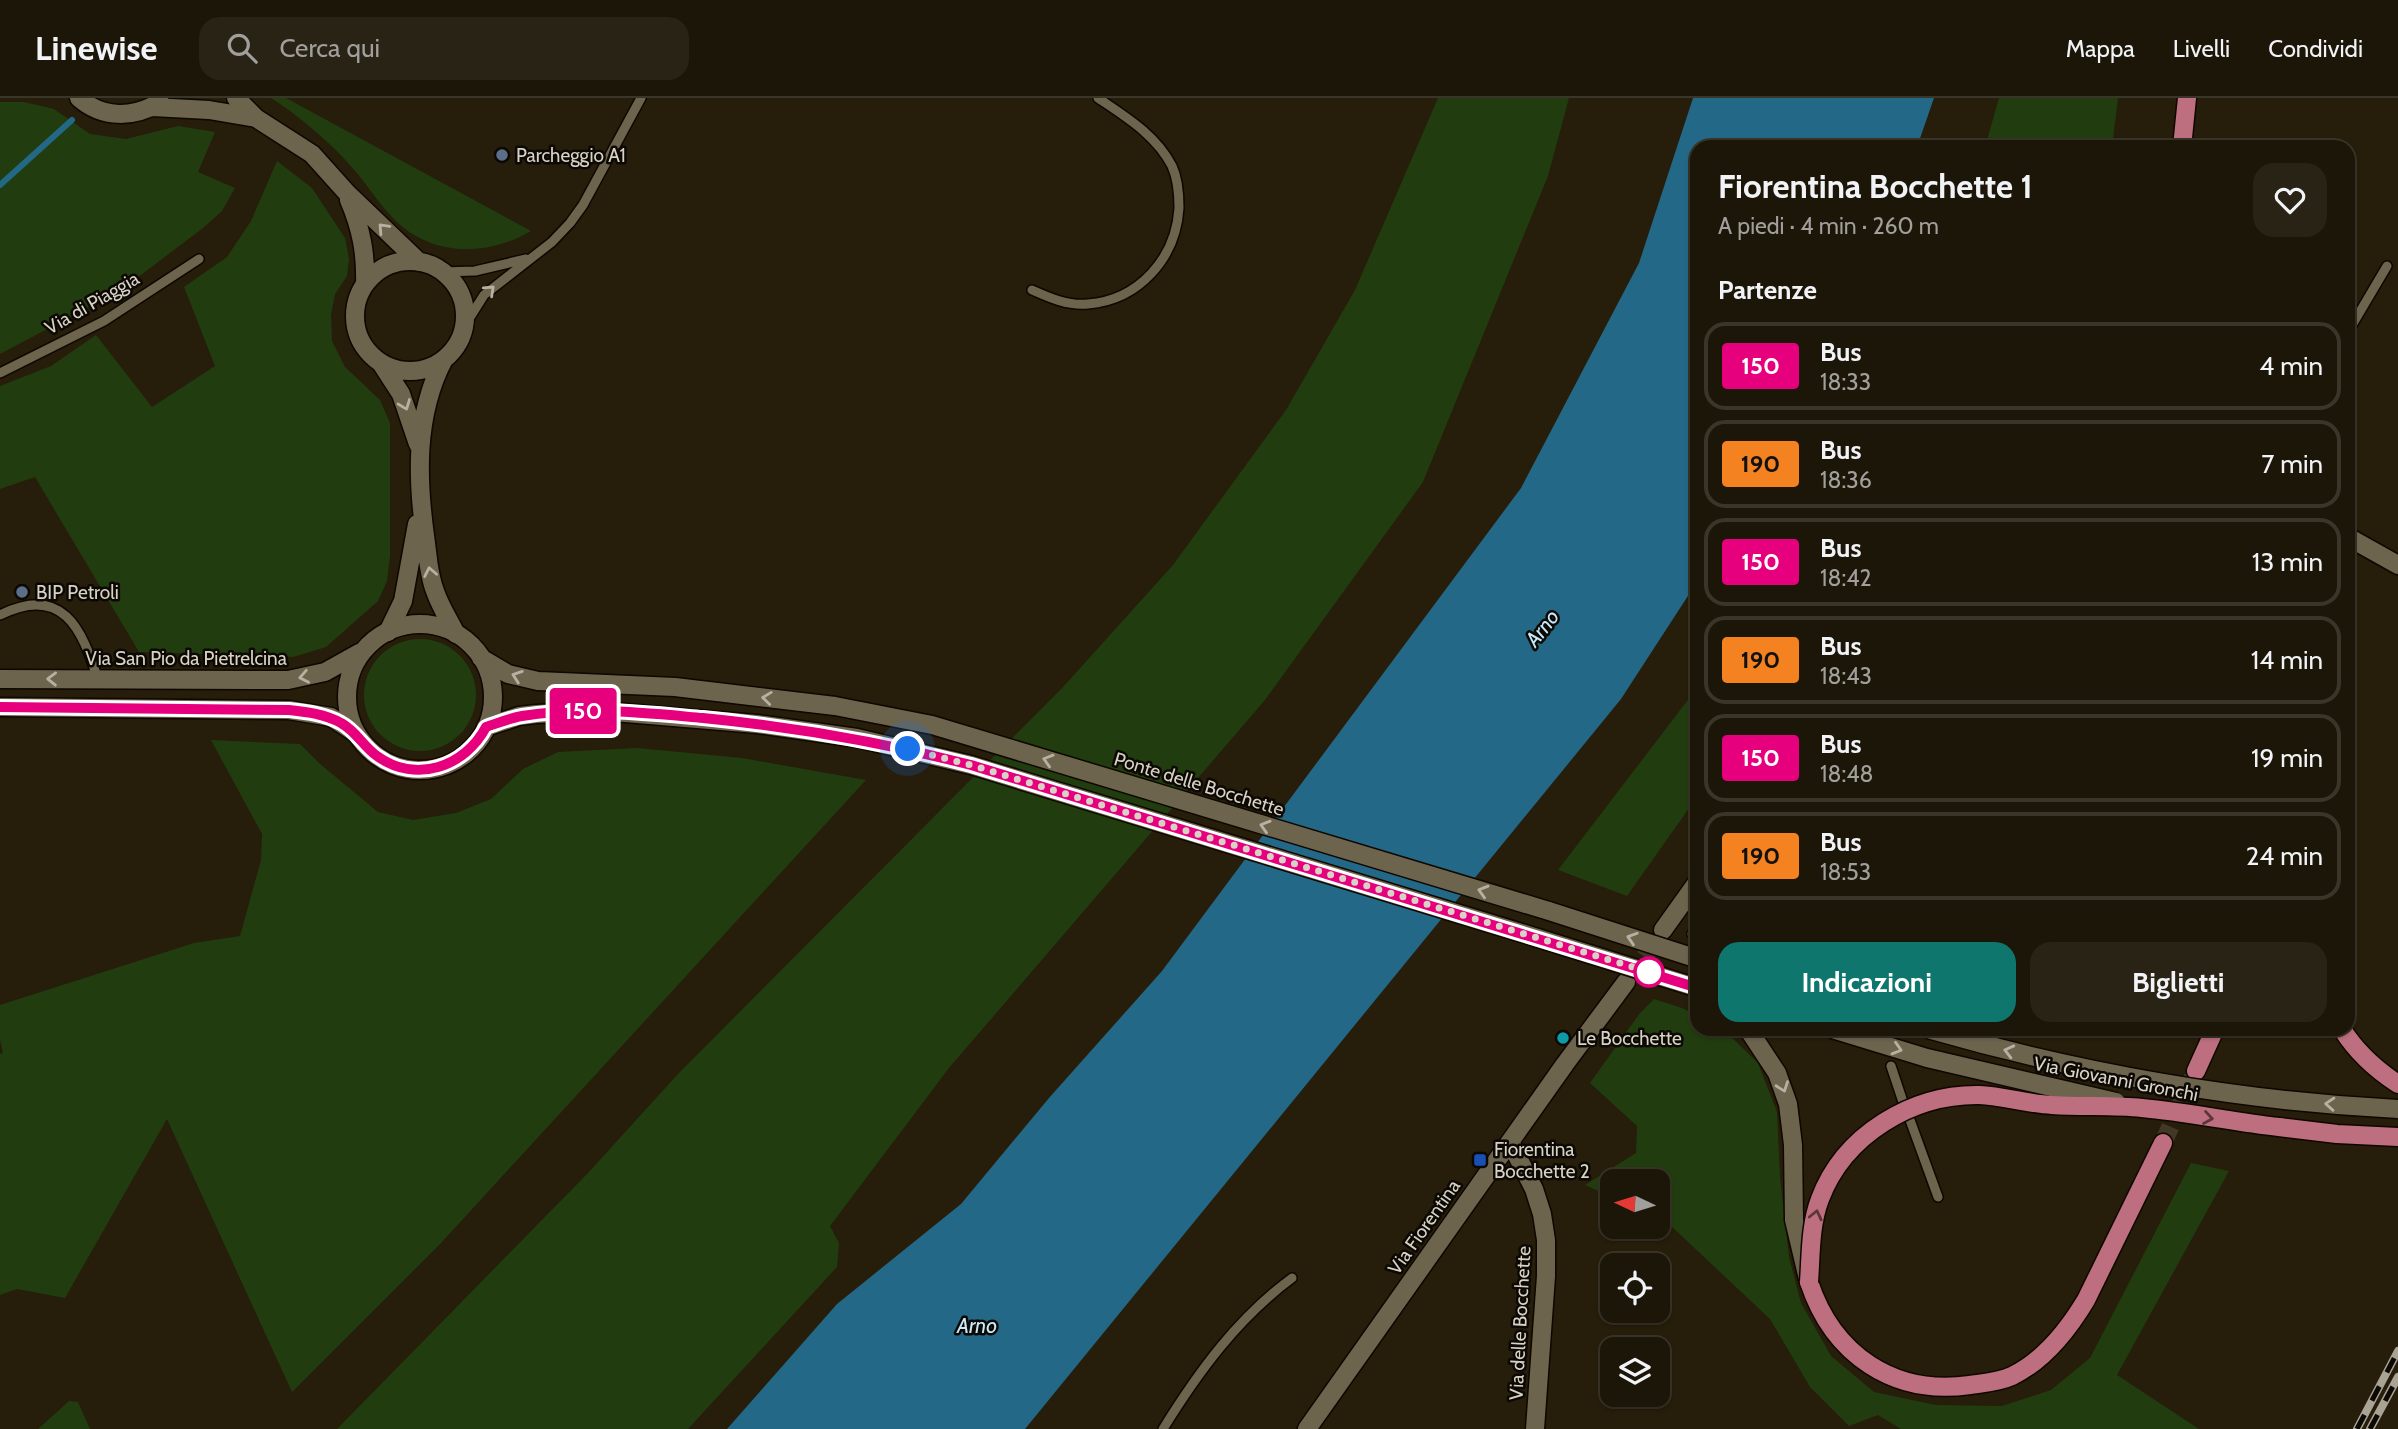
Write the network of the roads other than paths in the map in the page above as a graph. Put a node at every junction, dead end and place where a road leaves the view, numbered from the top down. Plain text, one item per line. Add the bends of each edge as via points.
1 (79, 98) edge
2 (236, 98) edge
3 (641, 98) edge
4 (1098, 98) edge
5 (2186, 98) edge
6 (158, 102) edge
7 (256, 118) junction
8 (2183, 140) edge
9 (347, 193) junction
10 (199, 258) dead end
11 (528, 259) junction
12 (419, 262) junction
13 (2387, 265) dead end
14 (442, 272) junction
15 (365, 284) junction
16 (1032, 290) dead end
17 (2355, 320) edge
18 (463, 330) junction
19 (444, 359) junction
20 (381, 363) junction
21 (0, 373) edge
22 (420, 451) junction
23 (420, 503) junction
24 (2355, 541) edge
25 (2398, 565) edge
26 (0, 615) edge
27 (388, 632) junction
28 (456, 634) junction
29 (365, 649) junction
30 (481, 658) junction
31 (0, 678) edge
32 (98, 680) junction
33 (0, 707) edge
34 (486, 727) junction
35 (357, 734) junction
36 (1690, 892) edge
37 (1663, 930) tunnel mouth
38 (1690, 956) edge
39 (1626, 982) tunnel mouth
40 (1690, 986) edge
41 (1753, 1036) edge
42 (1856, 1036) edge
43 (1955, 1036) edge
44 (2212, 1036) edge
45 (2347, 1036) edge
46 (1891, 1066) dead end
47 (2196, 1072) tunnel mouth
48 (2398, 1084) edge
49 (1903, 1102) dead end
50 (2141, 1107) junction
51 (2398, 1109) edge
52 (1910, 1120) dead end
53 (2398, 1137) edge
54 (1510, 1142) junction
55 (2163, 1143) tunnel mouth
56 (1938, 1196) dead end
57 (1292, 1278) dead end
58 (1809, 1282) junction
59 (1163, 1429) edge
60 (1307, 1429) edge
61 (1535, 1429) edge

1 - 6 main road via 113,114 133,114
2 - 7 main road
3 - 11 lane via 583,205 552,242
4 - 16 lane via 1134,122 1173,168 1179,195 1178,225 1168,253 1155,271 1113,300 1086,305 1059,302
5 - 8 main road
6 - 7 main road
7 - 9 main road via 312,154
12 -> 9 main road
9 - 15 main road via 360,228
10 - 21 lane, Via di Piaggia via 104,321
11 - 14 lane via 475,271
18 -> 11 lane via 484,295
12 - 14 main road
12 - 15 main road via 383,268
13 - 17 lane
14 - 18 main road via 462,299
15 - 20 main road via 355,308 357,333 370,355
18 - 19 main road
19 - 20 main road via 413,371
19 - 22 main road via 429,394
20 -> 22 main road via 404,401
22 - 23 main road
23 - 27 main road via 408,584
28 -> 23 main road via 434,590
24 - 25 main road
26 - 32 lane via 42,606 69,616 90,653
27 - 28 main road via 415,625
27 - 29 main road
28 - 30 main road
29 -> 32 main road, Via San Pio da Pietrelcina via 325,672 288,680
29 - 35 main road via 347,690
30 - 34 main road via 488,668 492,692
38 -> 30 main road, Ponte delle Bocchette, bridge via 907,719 675,687 538,681 508,674
32 -> 31 main road, Via San Pio da Pietrelcina
33 - 35 main road via 289,710 331,718
34 - 35 main road via 474,746 456,760 424,770 390,764 371,752
34 - 40 main road, bridge via 519,716 602,711 757,724 893,746 971,765
36 - 37 main road
39 - 54 main road, Via Fiorentina
41 -> 58 main road via 1777,1073 1788,1104 1794,1220
42 -> 50 main road, Via Giovanni Gronchi, bridge via 1984,1073
51 -> 43 main road, Via Giovanni Gronchi, bridge via 2216,1092 2057,1062
44 - 47 main road
45 - 48 main road via 2363,1056
46 - 49 lane
50 -> 53 main road, Via Giovanni Gronchi, bridge via 2236,1123
58 -> 50 main road, bridge via 1820,1198 1854,1145 1887,1119 1921,1105 1980,1095 2042,1105
52 - 56 lane
54 - 60 main road, Via Fiorentina
54 - 61 main road, Via delle Bocchette via 1534,1189 1546,1240
55 - 58 main road via 2076,1317 2055,1344 2012,1376 1934,1387 1880,1372 1832,1330
57 - 59 lane via 1226,1339

